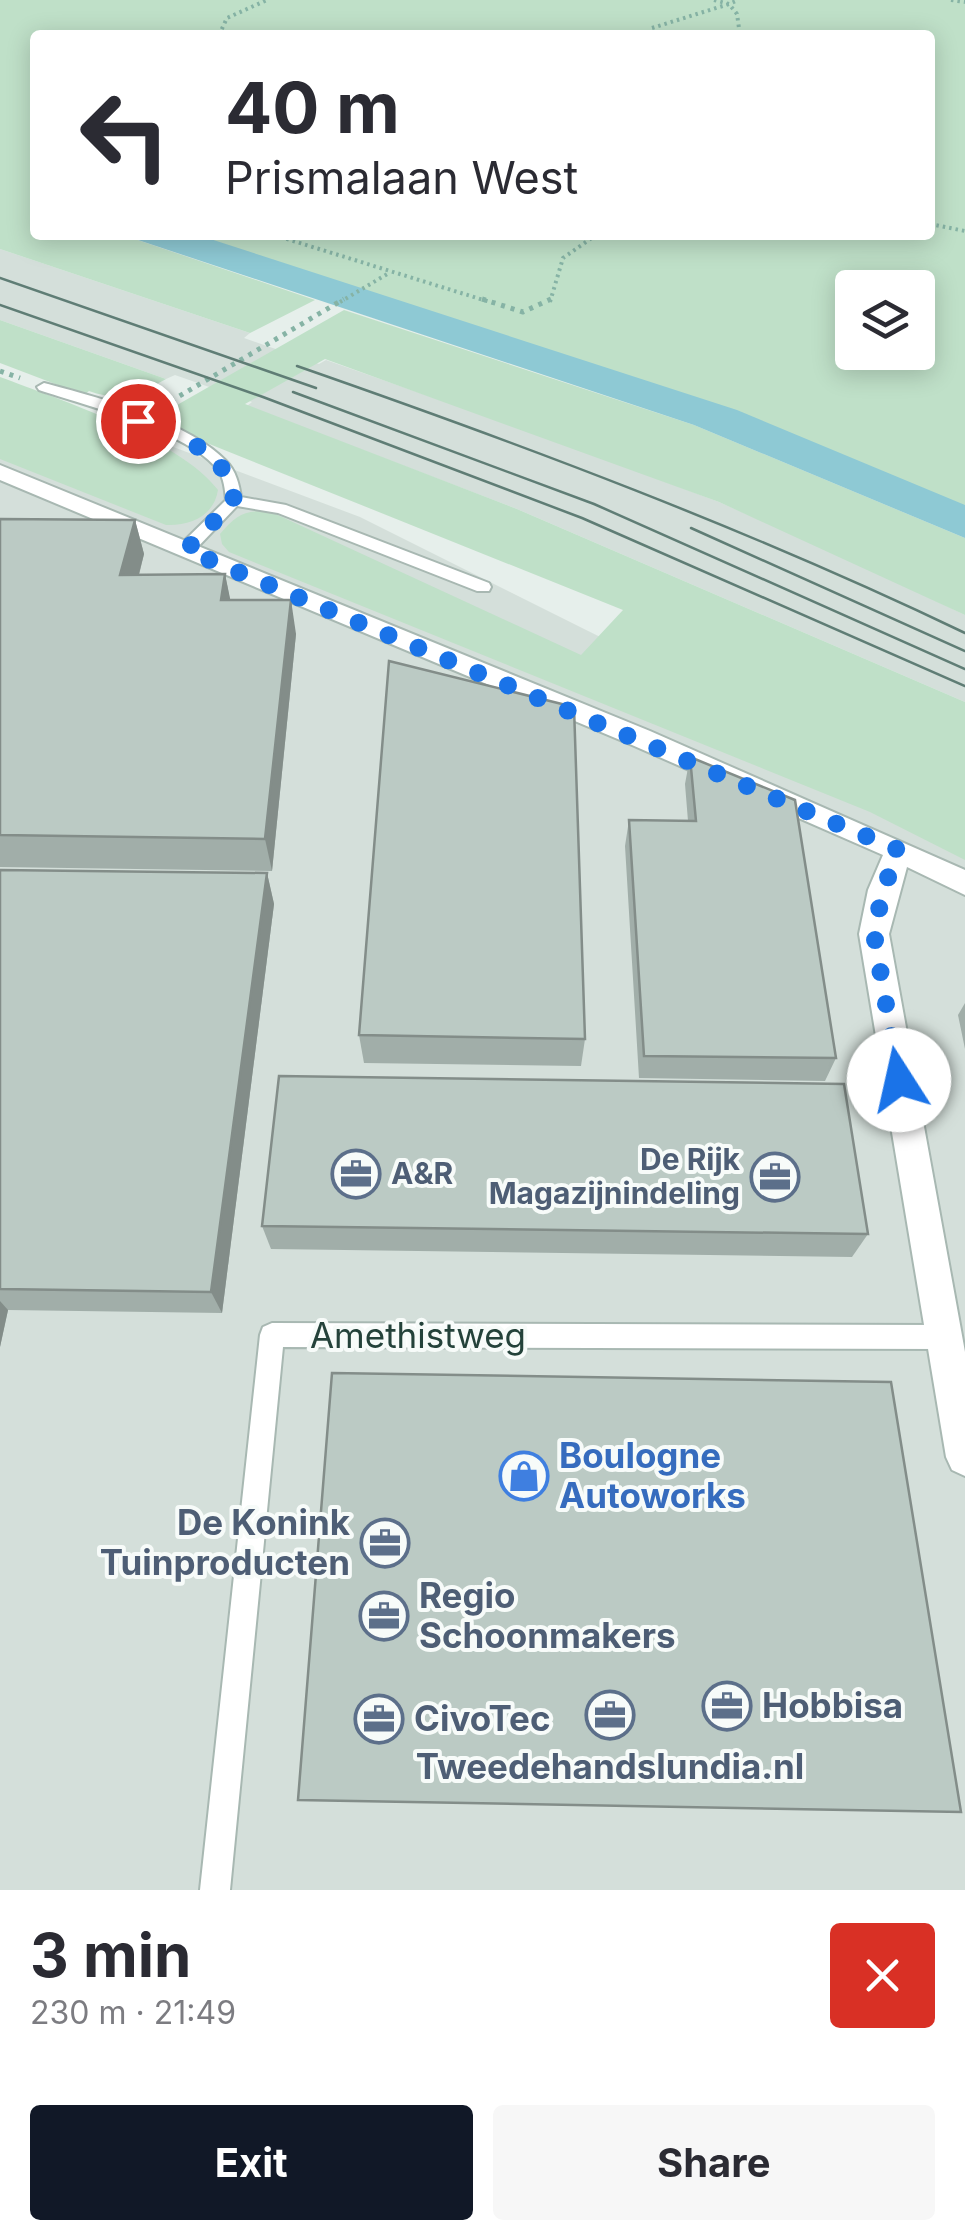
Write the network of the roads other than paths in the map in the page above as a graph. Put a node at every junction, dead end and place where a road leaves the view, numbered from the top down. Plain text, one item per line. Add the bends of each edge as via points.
1 (44, 387) dead end
2 (0, 472) edge
3 (234, 501) junction
4 (186, 550) junction
5 (483, 587) dead end
6 (899, 850) junction
7 (965, 883) edge
8 (942, 1337) junction
9 (965, 1457) edge
10 (215, 1890) edge

1 - 3 lane via 199,446 222,464
2 - 4 street
3 - 4 lane
3 - 5 lane via 281,508
4 - 6 street
6 - 7 street
6 - 8 street via 874,934
8 - 9 street
8 - 10 lane, Amethistweg via 272,1335

